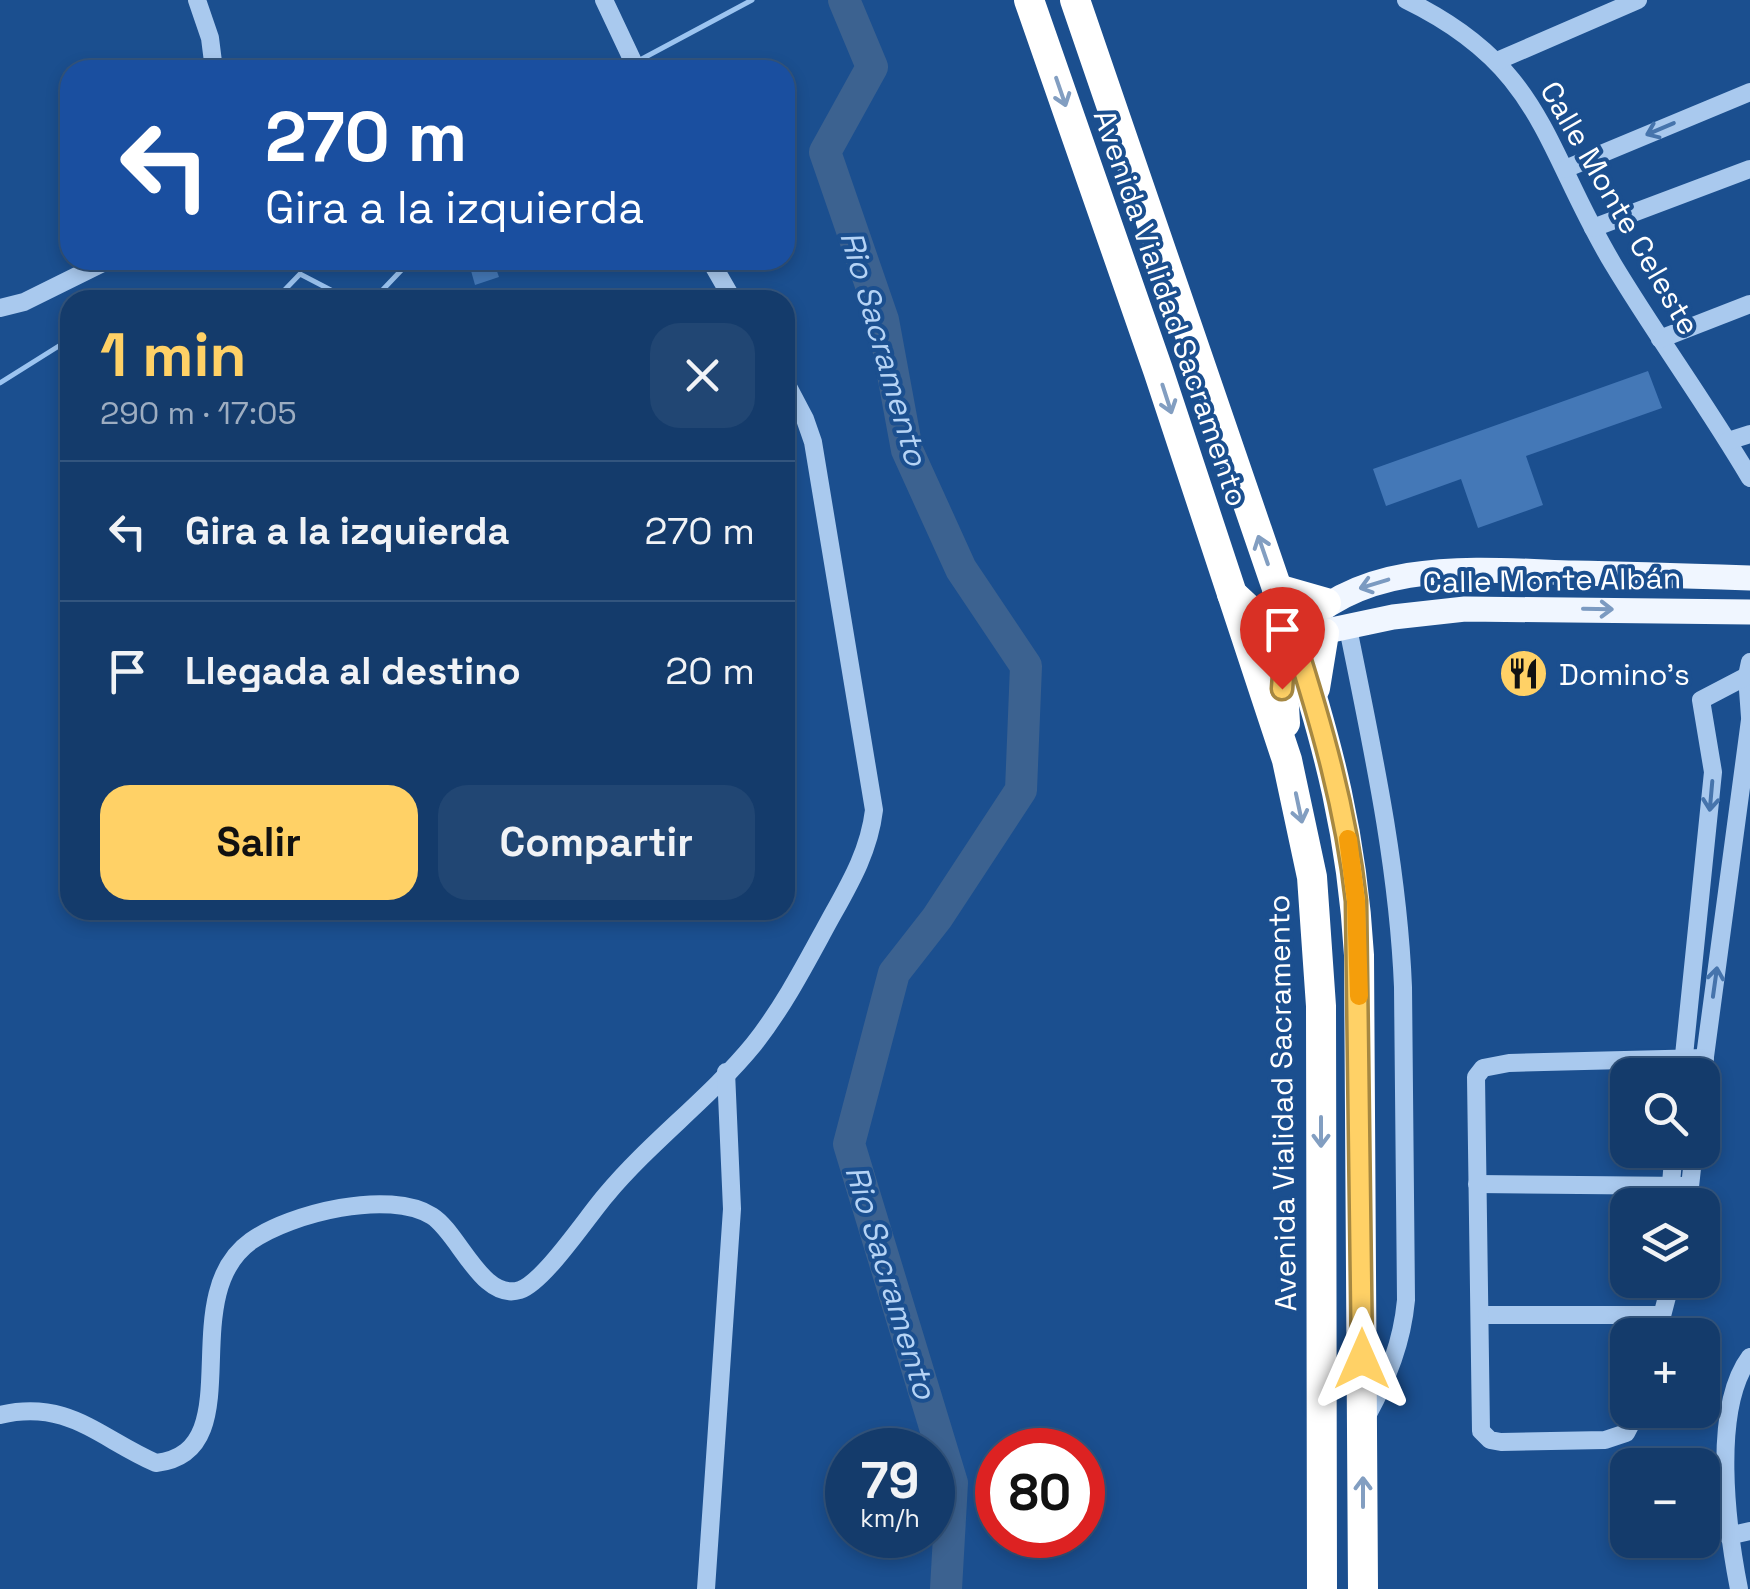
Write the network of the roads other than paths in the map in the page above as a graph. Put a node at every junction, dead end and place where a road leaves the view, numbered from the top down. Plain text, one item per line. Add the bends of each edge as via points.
1 (197, 0) edge
2 (604, 0) edge
3 (1029, 0) edge
4 (1075, 0) edge
5 (1406, 0) edge
6 (1638, 0) edge
7 (213, 60) edge
8 (632, 60) edge
9 (1498, 60) junction
10 (1750, 92) edge
11 (1566, 169) junction
12 (1750, 170) edge
13 (1594, 228) junction
14 (90, 270) edge
15 (1750, 304) edge
16 (0, 308) edge
17 (1660, 339) junction
18 (795, 399) edge
19 (1750, 434) edge
20 (1728, 441) junction
21 (1750, 478) edge
22 (1750, 578) edge
23 (1277, 589) junction
24 (1230, 592) junction
25 (1750, 612) edge
26 (1333, 621) junction
27 (1293, 635) junction
28 (1748, 669) edge
29 (1314, 701) junction
30 (1750, 719) edge
31 (1287, 760) junction
32 (1684, 1058) edge
33 (1705, 1058) edge
34 (1610, 1065) edge
35 (726, 1072) junction
36 (1672, 1168) edge
37 (1477, 1184) junction
38 (1670, 1185) junction
39 (1670, 1188) edge
40 (1675, 1188) edge
41 (1666, 1298) edge
42 (1481, 1315) junction
43 (1662, 1315) junction
44 (1661, 1318) edge
45 (1750, 1358) edge
46 (0, 1415) edge
47 (1362, 1425) junction
48 (1630, 1428) edge
49 (1750, 1531) edge
50 (1728, 1536) junction
51 (706, 1589) edge
52 (1322, 1589) edge
53 (1363, 1589) edge
54 (1739, 1589) edge

1 - 7 street
2 - 8 street
3 -> 24 highway, Avenida Vialidad Sacramento
23 -> 4 highway, Avenida Vialidad Sacramento
5 - 9 street, Calle Monte Celeste
6 - 9 street
9 - 11 street, Calle Monte Celeste via 1538,113
10 -> 11 street
11 - 13 street, Calle Monte Celeste
12 - 13 street
13 - 17 street, Calle Monte Celeste
14 - 16 street
15 - 17 street
17 - 20 street, Calle Monte Celeste
18 - 35 street via 813,442 874,810 862,861 796,982
19 - 20 street
20 - 21 street, Calle Monte Celeste
22 -> 26 main road, Calle Monte Albán via 1439,572 1384,581
23 - 26 highway
23 - 27 highway, Avenida Vialidad Sacramento
24 - 27 highway via 1259,618
24 - 31 highway, Avenida Vialidad Sacramento
26 -> 25 main road, Calle Monte Albán via 1465,608
26 - 27 main road, Calle Monte Albán
26 - 29 highway via 1316,670
26 - 47 street via 1391,854 1404,987 1404,1323 1391,1370
27 - 29 highway, Avenida Vialidad Sacramento
27 - 31 highway via 1282,689
28 - 30 street
28 -> 32 street via 1702,700 1712,788
29 - 47 highway, Avenida Vialidad Sacramento via 1344,814 1356,901
33 -> 30 street
31 -> 52 highway, Avenida Vialidad Sacramento via 1310,863 1320,962
34 - 37 street via 1509,1064 1478,1071
35 - 46 street via 520,1290 490,1284 447,1228 409,1206 361,1205 286,1223 252,1240 226,1265 218,1285 206,1422 198,1441 171,1461 134,1454 72,1417
35 - 51 street via 732,1209
36 - 38 street
37 - 38 street
37 - 42 street
38 - 39 street
38 - 40 street
41 - 43 street
42 - 43 street
42 - 48 street via 1479,1425 1490,1440 1619,1438
43 - 44 street
45 - 50 street via 1739,1372 1726,1443
53 -> 47 highway, Avenida Vialidad Sacramento
49 - 50 street
50 - 54 street

